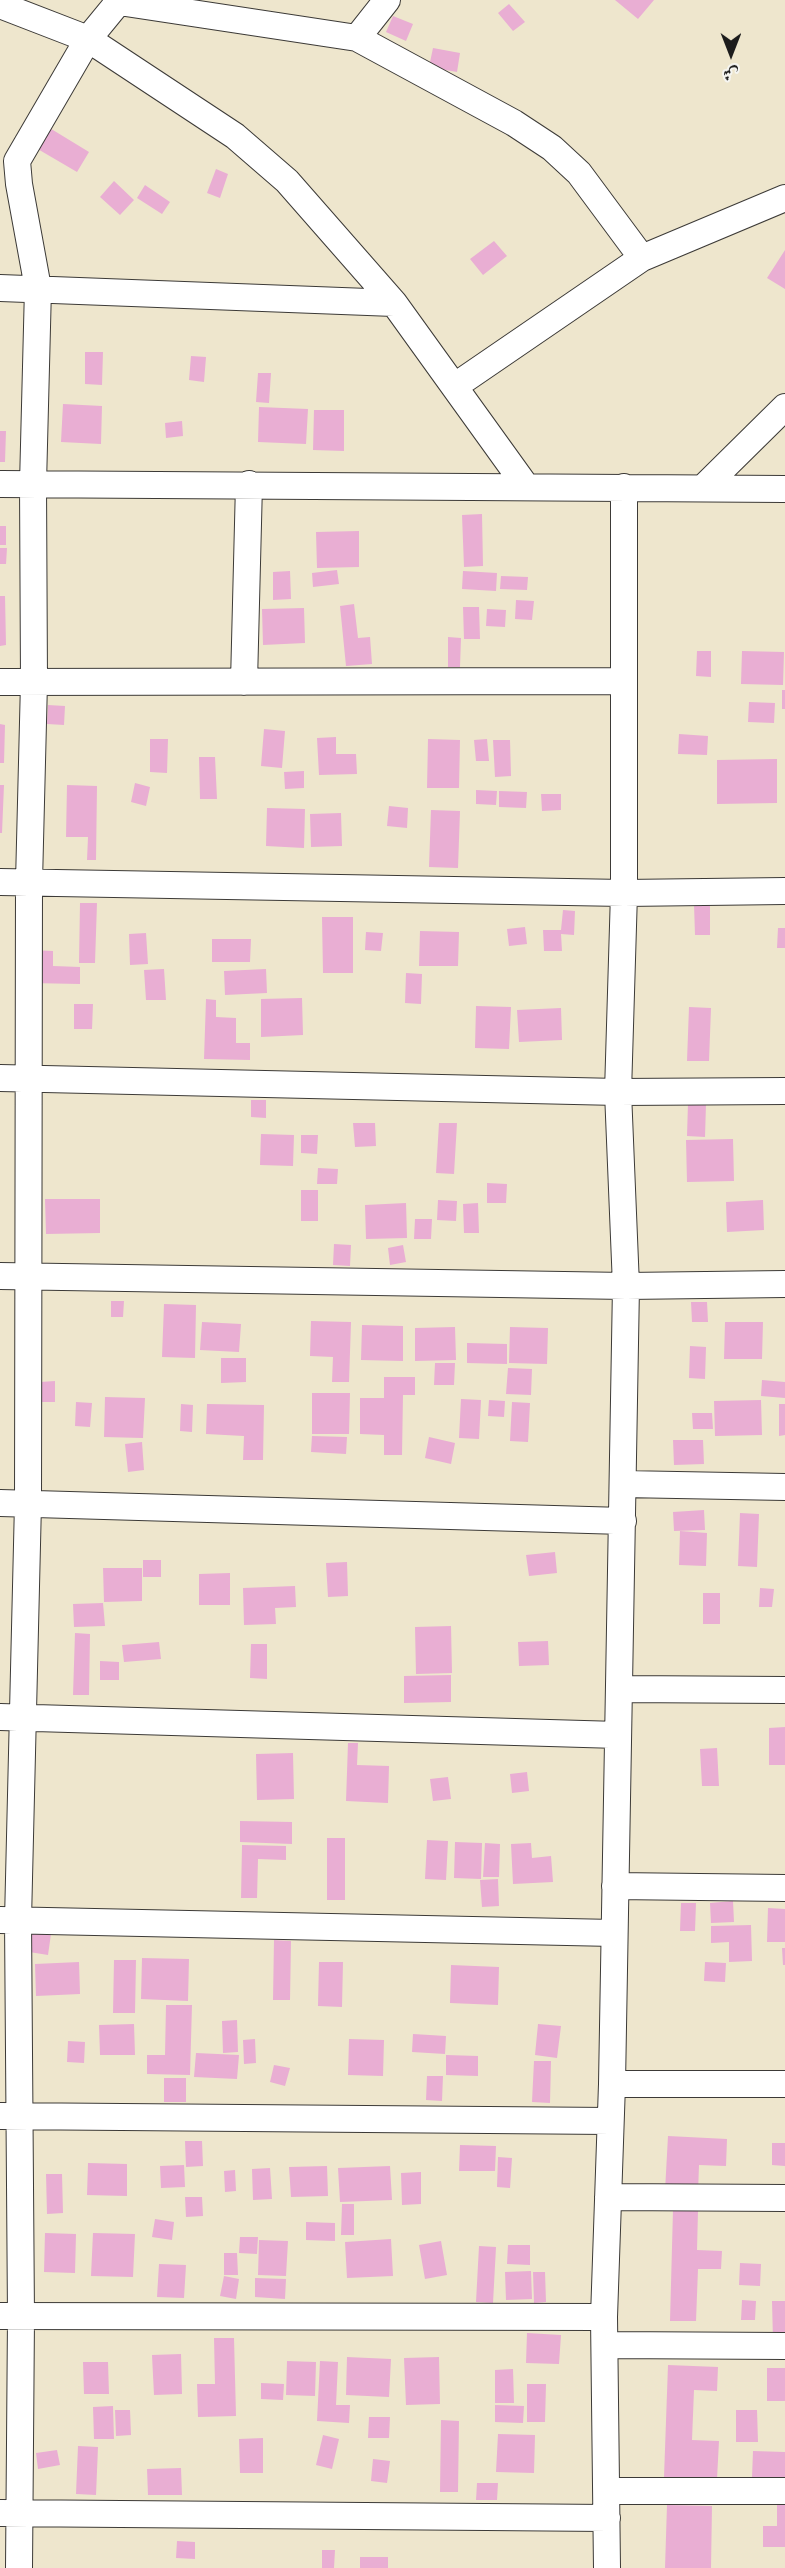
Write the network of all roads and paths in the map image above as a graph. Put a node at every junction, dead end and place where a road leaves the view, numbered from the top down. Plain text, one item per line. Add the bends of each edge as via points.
1 (387, 0) edge
2 (119, 1) edge
3 (0, 5) edge
4 (357, 38) junction
5 (88, 39) junction
6 (9, 161) edge
7 (785, 198) edge
8 (642, 258) junction
9 (0, 288) edge
10 (38, 288) junction
11 (394, 303) junction
12 (455, 386) junction
13 (785, 407) edge
14 (0, 483) edge
15 (33, 484) junction
16 (249, 484) junction
17 (525, 485) junction
18 (624, 487) junction
19 (704, 487) junction
20 (785, 489) edge
21 (624, 681) junction
22 (0, 682) edge
23 (34, 682) junction
24 (244, 682) junction
25 (0, 882) edge
26 (29, 882) junction
27 (785, 891) edge
28 (624, 892) junction
29 (0, 1078) edge
30 (28, 1079) junction
31 (785, 1091) edge
32 (618, 1092) junction
33 (0, 1276) edge
34 (30, 1277) junction
35 (785, 1284) edge
36 (626, 1286) junction
37 (623, 1484) junction
38 (785, 1487) edge
39 (0, 1503) edge
40 (28, 1503) junction
41 (623, 1521) junction
42 (619, 1689) junction
43 (785, 1690) edge
44 (11, 1718) edge
45 (618, 1735) junction
46 (615, 1886) junction
47 (785, 1888) edge
48 (9, 1920) edge
49 (614, 1933) junction
50 (612, 2084) junction
51 (785, 2084) edge
52 (9, 2116) edge
53 (610, 2121) junction
54 (608, 2197) junction
55 (785, 2198) edge
56 (10, 2316) edge
57 (604, 2317) junction
58 (605, 2345) junction
59 (785, 2346) edge
60 (607, 2491) junction
61 (785, 2491) edge
62 (10, 2514) edge
63 (607, 2518) junction
64 (19, 2568) edge
65 (607, 2568) edge

1 - 4 street
2 - 4 street
2 - 5 street
3 - 5 street
4 - 8 street via 514,123 552,148 579,173
5 - 6 street
5 - 11 street via 235,136 287,181
6 - 10 street via 19,184
7 - 8 street
8 - 12 street
9 - 10 street
10 - 11 street
10 - 15 street
11 - 12 street
12 - 17 street
13 - 19 street
14 - 15 street
15 - 16 street
15 - 23 street
16 - 17 street
16 - 24 street
17 - 18 street
18 - 19 street
18 - 21 street
19 - 20 street
21 - 24 street
21 - 28 street
22 - 23 street
23 - 24 street
23 - 26 street
25 - 26 street
26 - 28 street
26 - 30 street
27 - 28 street
28 - 32 street
29 - 30 street
30 - 32 street
30 - 34 street
31 - 32 street
32 - 36 street
33 - 34 street
34 - 36 street
34 - 40 street
35 - 36 street
36 - 37 street
37 - 38 street
37 - 41 street
39 - 40 street
40 - 41 street
40 - 44 street
41 - 42 street
42 - 43 street
42 - 45 street
44 - 45 street
44 - 48 street
45 - 46 street
46 - 47 street
46 - 49 street
48 - 49 street
48 - 52 street
49 - 50 street
50 - 51 street
50 - 53 street
52 - 53 street
52 - 56 street
53 - 54 street
54 - 55 street
54 - 57 street
56 - 57 street
56 - 62 street
57 - 58 street
58 - 59 street
58 - 60 street
60 - 61 street
60 - 63 street
62 - 63 street
62 - 64 street
63 - 65 street

